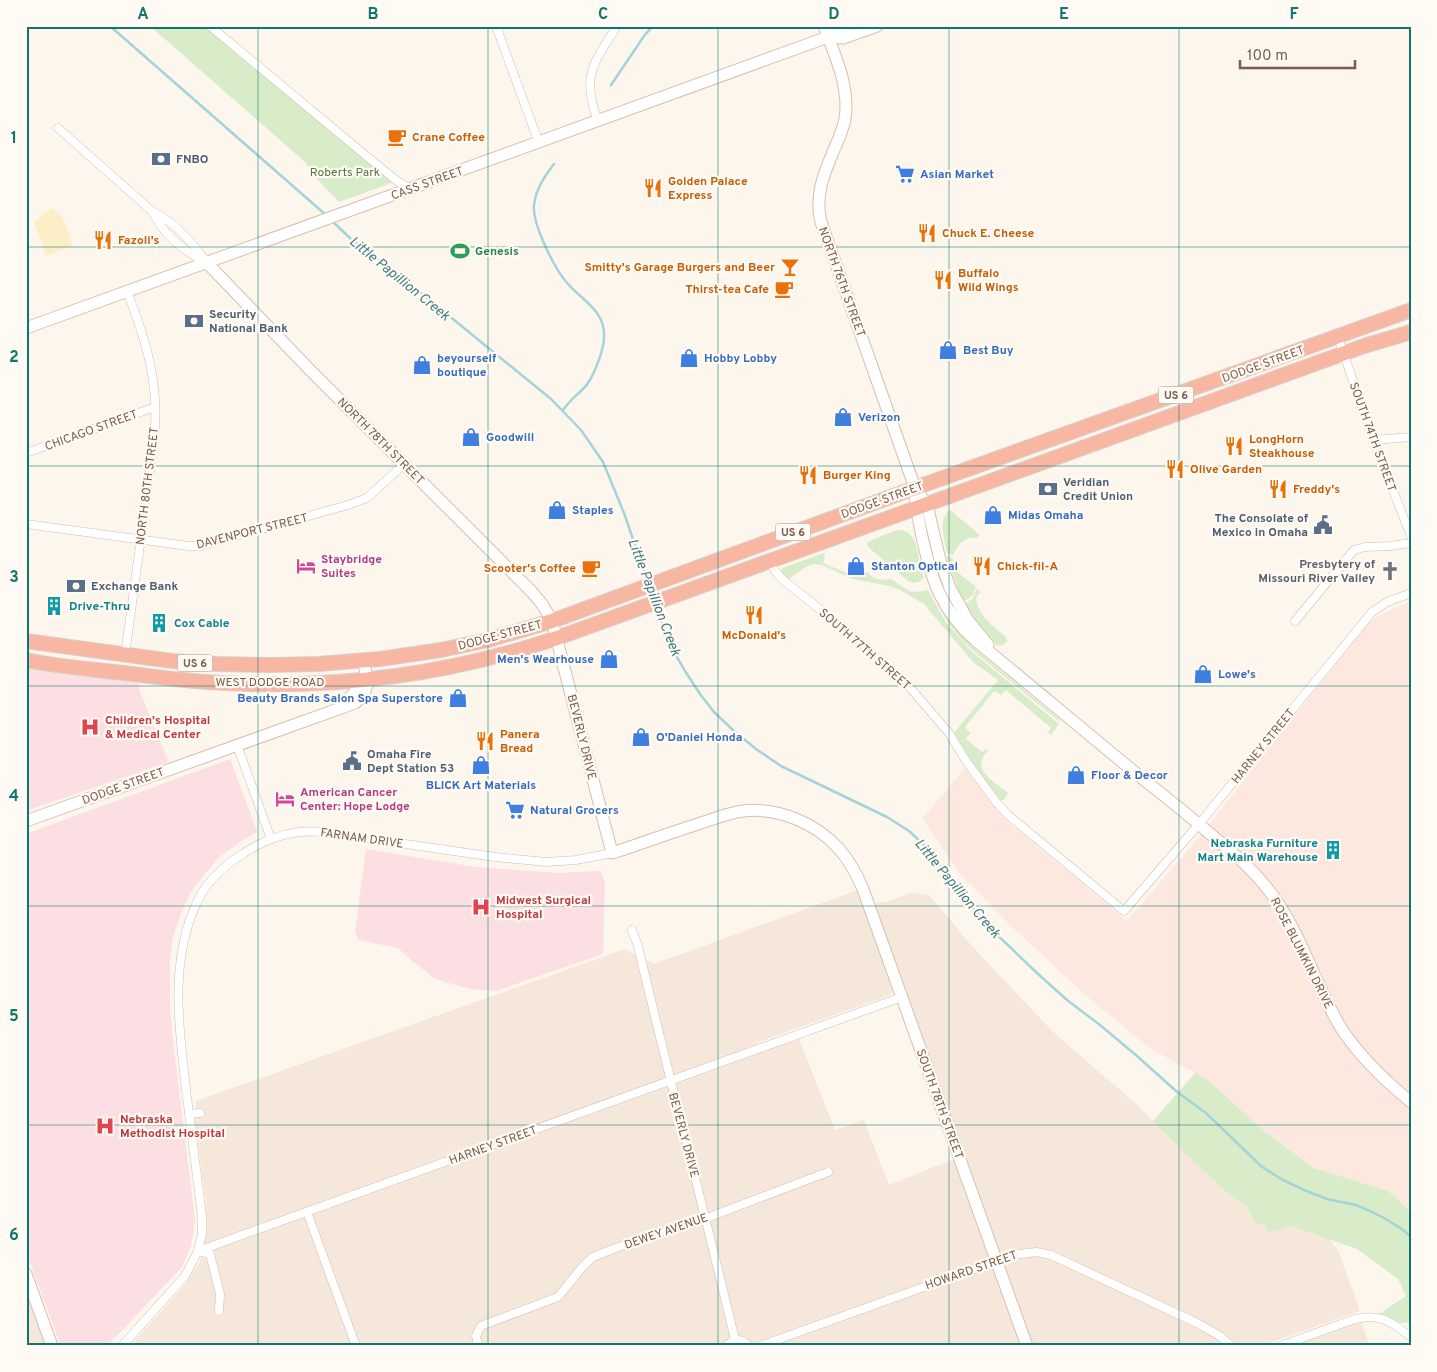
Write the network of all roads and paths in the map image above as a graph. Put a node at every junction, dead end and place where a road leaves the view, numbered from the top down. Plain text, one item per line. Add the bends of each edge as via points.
1 (210, 26) edge
2 (496, 26) edge
3 (617, 26) edge
4 (846, 26) edge
5 (876, 26) edge
6 (826, 32) edge
7 (598, 121) junction
8 (58, 128) dead end
9 (539, 143) junction
10 (411, 189) junction
11 (207, 263) junction
12 (127, 291) junction
13 (1411, 310) edge
14 (26, 328) edge
15 (1411, 332) edge
16 (1338, 337) junction
17 (1344, 354) junction
18 (155, 407) junction
19 (1411, 436) edge
20 (1373, 440) junction
21 (26, 453) edge
22 (404, 464) junction
23 (915, 488) junction
24 (922, 507) junction
25 (1404, 518) junction
26 (26, 524) edge
27 (1411, 524) edge
28 (1411, 536) edge
29 (141, 540) junction
30 (1411, 543) edge
31 (770, 561) junction
32 (1411, 593) edge
33 (552, 621) junction
34 (1295, 621) dead end
35 (557, 638) junction
36 (26, 641) edge
37 (125, 655) junction
38 (26, 660) edge
39 (364, 661) junction
40 (366, 680) junction
41 (237, 746) junction
42 (26, 821) edge
43 (1199, 824) junction
44 (271, 839) junction
45 (612, 853) junction
46 (850, 864) joint
47 (1124, 911) joint
48 (632, 930) dead end
49 (902, 997) junction
50 (670, 1081) junction
51 (1411, 1102) edge
52 (200, 1113) dead end
53 (189, 1114) junction
54 (828, 1172) dead end
55 (307, 1212) junction
56 (706, 1218) junction
57 (198, 1251) junction
58 (996, 1261) junction
59 (26, 1274) edge
60 (219, 1311) dead end
61 (1411, 1337) edge
62 (735, 1340) junction
63 (52, 1346) edge
64 (122, 1346) edge
65 (356, 1346) edge
66 (478, 1346) edge
67 (727, 1346) edge
68 (749, 1346) edge
69 (760, 1346) edge
70 (1027, 1346) edge
71 (1230, 1346) edge
72 (1280, 1346) edge

1 - 10 street via 371,160
2 - 9 street
3 - 7 street via 590,77 590,97
4 - 6 main road, CASS STREET
5 - 6 main road, CASS STREET via 843,38
6 - 7 main road, CASS STREET
6 - 23 main road, NORTH 76TH STREET via 842,77 846,107 843,126 820,184 819,214
7 - 9 main road, CASS STREET
8 - 11 street via 153,212 170,222
9 - 10 main road, CASS STREET
10 - 11 main road, CASS STREET
11 - 12 main road, CASS STREET
11 - 22 main road, NORTH 78TH STREET
12 - 14 main road, CASS STREET
12 - 18 street, NORTH 80TH STREET via 149,354
13 - 16 highway, DODGE STREET / US 6
15 - 17 highway, DODGE STREET / US 6
16 - 17 street, SOUTH 74TH STREET
16 - 23 highway, DODGE STREET / US 6
17 - 20 street, SOUTH 74TH STREET
17 - 24 highway, DODGE STREET / US 6
18 - 21 street, CHICAGO STREET
18 - 29 street, NORTH 80TH STREET via 155,436
19 - 20 street
20 - 25 street, SOUTH 74TH STREET
22 - 29 street, DAVENPORT STREET via 367,498 348,505 202,546
22 - 33 main road, NORTH 78TH STREET via 531,591
23 - 24 main road, NORTH 76TH STREET
23 - 33 highway, DODGE STREET / US 6
24 - 31 highway, DODGE STREET / US 6
24 - 43 main road, ROSE BLUMKIN DRIVE via 950,588 967,619 1000,660
25 - 27 street
25 - 28 street, SOUTH 74TH STREET
26 - 29 street, DAVENPORT STREET
29 - 37 street, NORTH 80TH STREET
30 - 34 street via 1365,546 1354,550
31 - 35 highway, DODGE STREET / US 6
31 - 47 street, SOUTH 77TH STREET via 783,580 906,683 949,733 966,761 1008,814
32 - 43 street, HARNEY STREET via 1372,612
33 - 35 main road, BEVERLY DRIVE
33 - 39 highway, DODGE STREET / US 6 via 466,645
35 - 40 highway, DODGE STREET / US 6 via 477,662
35 - 45 main road, BEVERLY DRIVE
36 - 37 highway, WEST DODGE ROAD / US 6
37 - 39 highway, WEST DODGE ROAD / US 6 via 244,665
38 - 40 highway, WEST DODGE ROAD / US 6 via 53,666 224,683 278,685
39 - 40 main road
40 - 41 main road, DODGE STREET via 332,711
41 - 42 main road, DODGE STREET
41 - 44 street
43 - 47 street, HARNEY STREET
43 - 51 main road, ROSE BLUMKIN DRIVE via 1238,857 1267,888 1286,917 1349,1039 1365,1061
44 - 45 street, FARNAM DRIVE via 314,831 546,862
44 - 53 street, FARNAM DRIVE via 222,870 201,894 189,921 181,960 178,1001
45 - 46 main road, FARNAM DRIVE via 730,814 761,811 784,815 814,828 834,844
46 - 49 main road, SOUTH 78TH STREET via 863,889
48 - 50 street, BEVERLY DRIVE
49 - 50 street, HARNEY STREET
49 - 58 main road, SOUTH 78TH STREET
50 - 55 street, HARNEY STREET
50 - 56 street, BEVERLY DRIVE
52 - 53 street
53 - 57 street, FARNAM DRIVE via 202,1217
54 - 56 street, DEWEY AVENUE
55 - 57 street, HARNEY STREET
55 - 65 street
56 - 62 street, BEVERLY DRIVE
56 - 66 street, DEWEY AVENUE via 593,1257 558,1297 484,1324 478,1331
57 - 60 street via 210,1254 220,1294
57 - 64 street via 185,1276
58 - 69 street, HOWARD STREET
58 - 70 main road, SOUTH 78TH STREET
58 - 71 street, HOWARD STREET via 1028,1252 1051,1254 1212,1330
59 - 63 main road
61 - 72 street via 1386,1320 1363,1317
62 - 67 street
62 - 68 street

